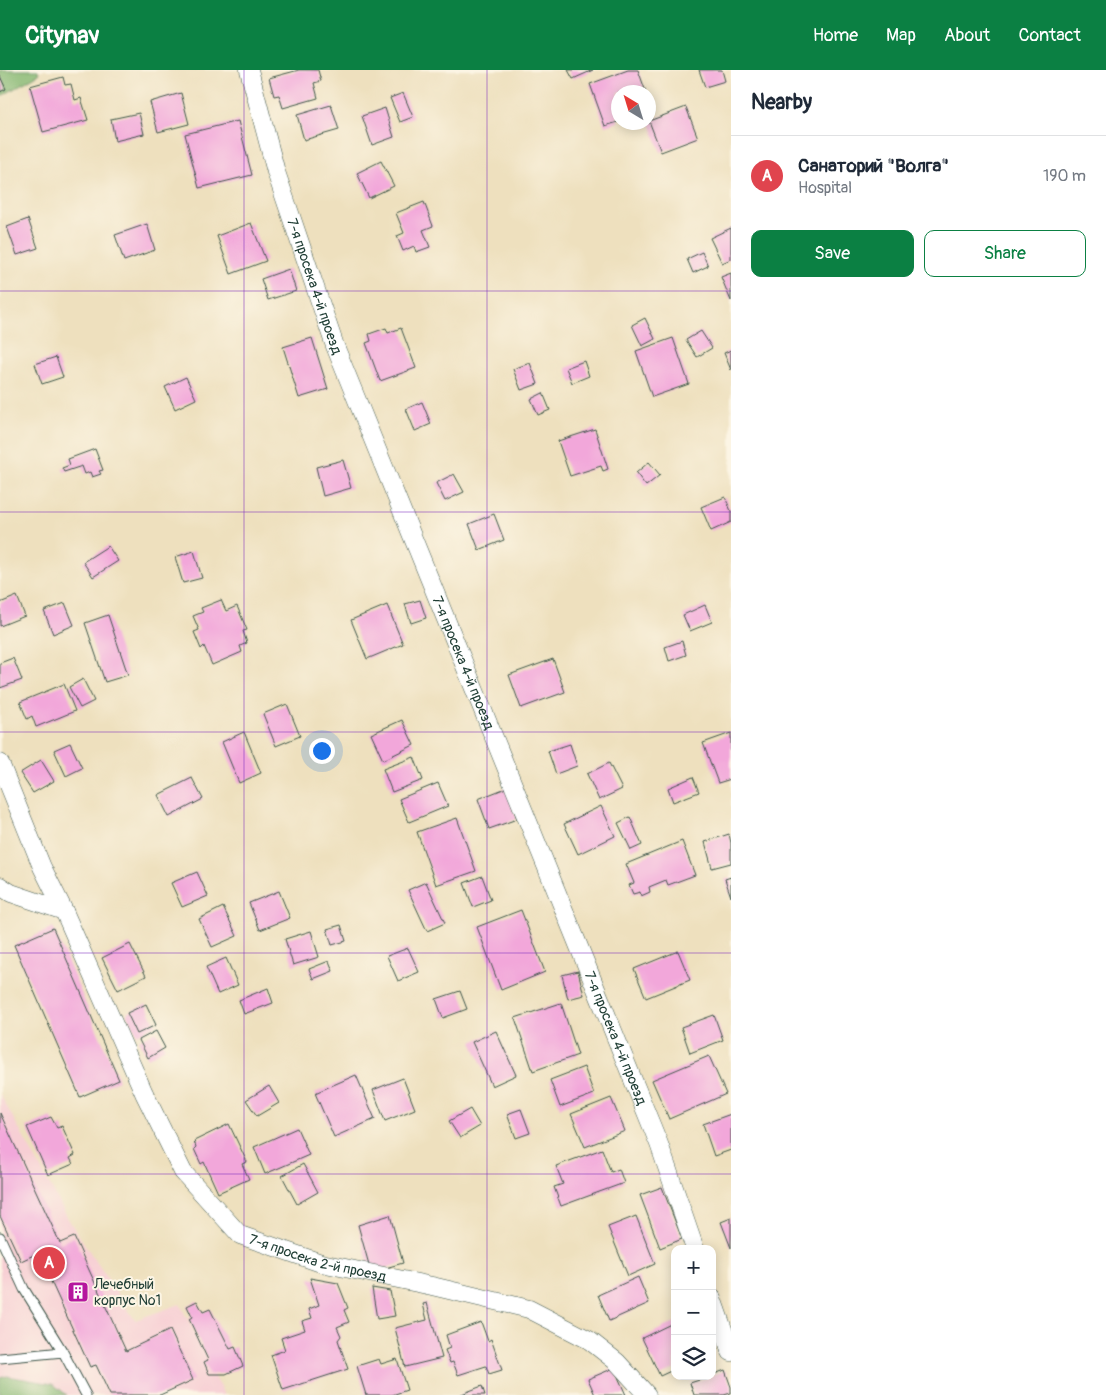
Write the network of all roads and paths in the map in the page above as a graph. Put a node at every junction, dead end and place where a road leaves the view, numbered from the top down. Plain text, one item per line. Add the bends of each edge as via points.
1 (249, 70) edge
2 (0, 762) edge
3 (0, 886) edge
4 (64, 911) junction
5 (0, 1237) edge
6 (694, 1245) edge
7 (716, 1309) edge
8 (63, 1352) junction
9 (731, 1352) edge
10 (0, 1358) edge
11 (86, 1395) edge
12 (646, 1395) edge

1 - 6 street, 7-я просека 4-й проезд via 276,172 335,346 655,1134
2 - 4 street, 7-я просека 2-й проезд via 42,867
3 - 4 street via 11,893
4 - 12 street, 7-я просека 2-й проезд via 183,1172 240,1235 321,1263 529,1309 590,1340 617,1362
5 - 8 lane via 24,1289
7 - 9 street
8 - 10 lane
8 - 11 lane

